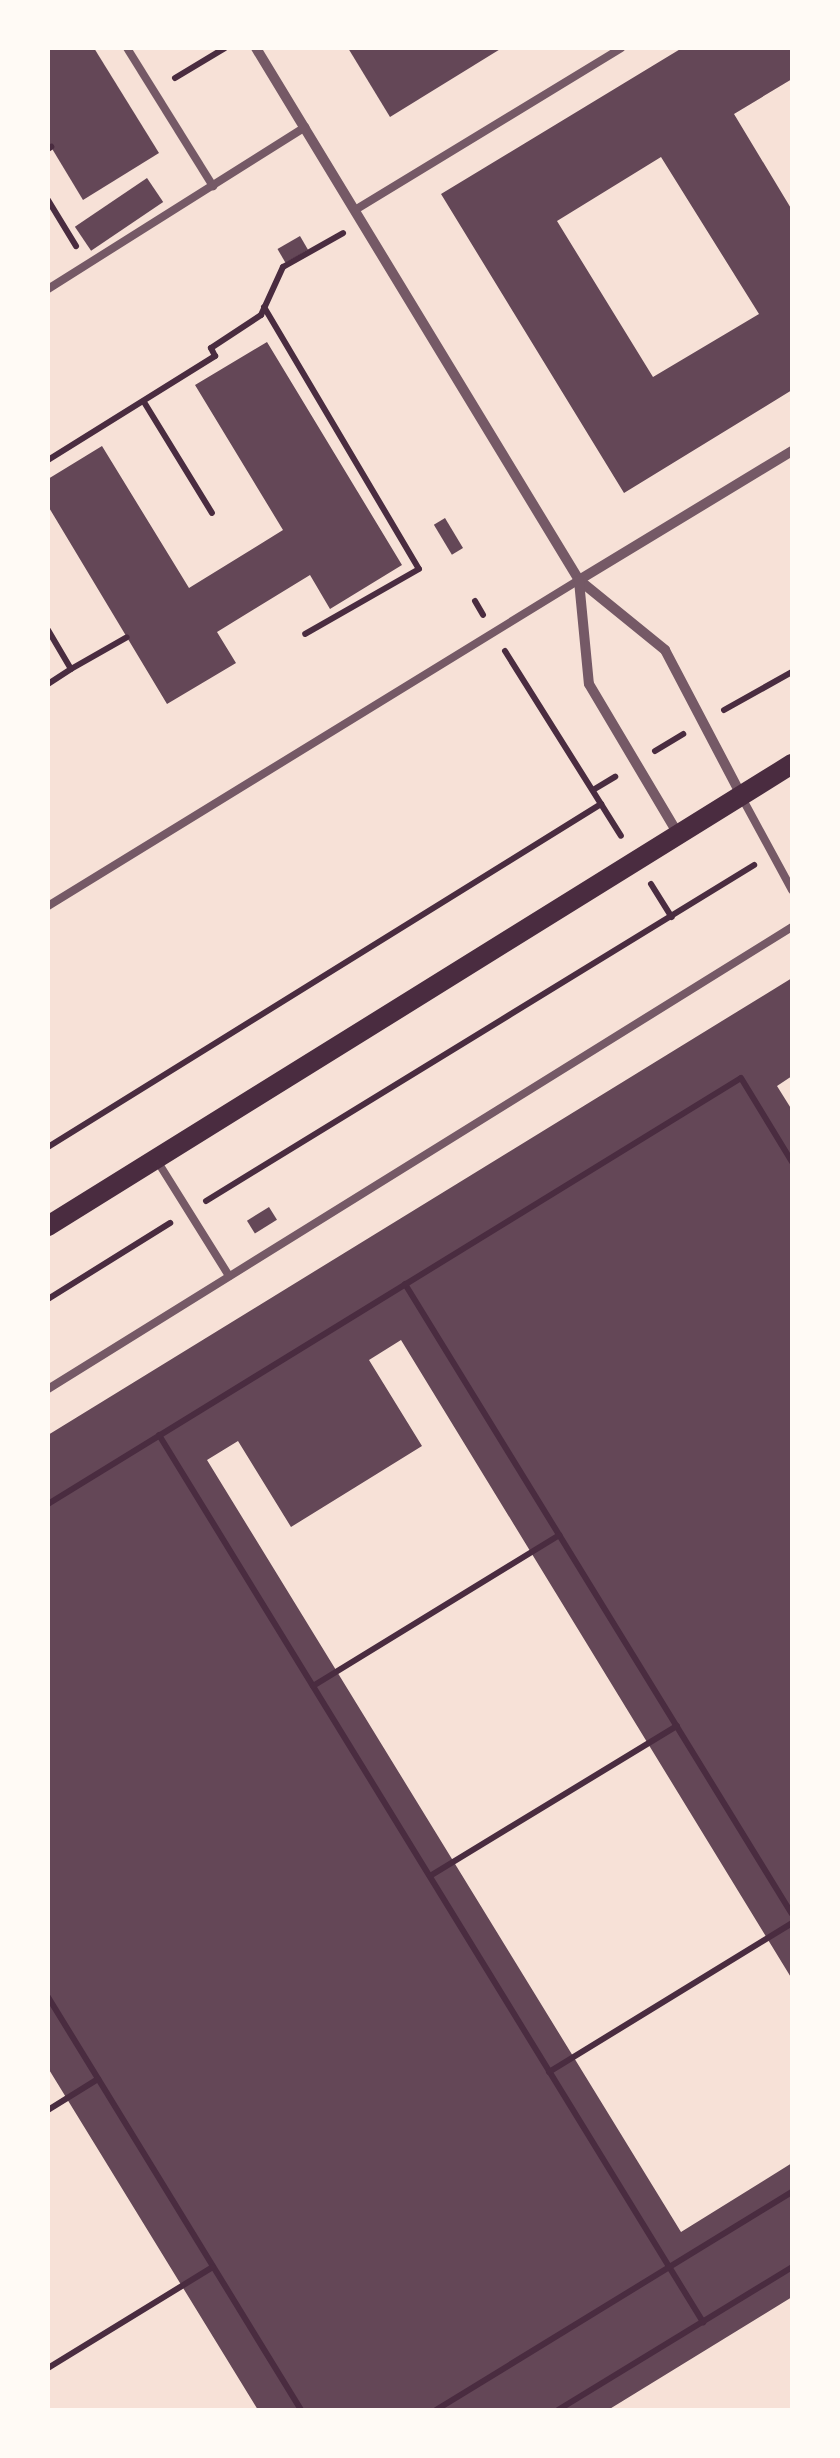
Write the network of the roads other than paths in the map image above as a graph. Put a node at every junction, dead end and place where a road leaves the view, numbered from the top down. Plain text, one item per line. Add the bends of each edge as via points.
1 (126, 48) edge
2 (256, 48) edge
3 (621, 48) edge
4 (305, 127) junction
5 (214, 186) junction
6 (354, 210) junction
7 (48, 289) edge
8 (792, 450) edge
9 (579, 580) junction
10 (792, 764) edge
11 (741, 796) junction
12 (679, 834) junction
13 (792, 890) edge
14 (48, 906) edge
15 (792, 928) edge
16 (156, 1159) junction
17 (48, 1226) edge
18 (229, 1276) junction
19 (48, 1389) edge

1 - 5 lane
2 - 4 street
3 - 6 lane
4 - 5 lane
4 - 6 street
5 - 7 lane
6 - 9 street
8 - 9 street
9 - 11 street via 665,650
9 - 12 street via 589,684
9 - 14 lane
10 - 11 main road
11 - 12 main road
11 - 13 lane
12 - 16 main road
15 - 18 lane
16 - 17 main road
16 - 18 lane
18 - 19 lane

